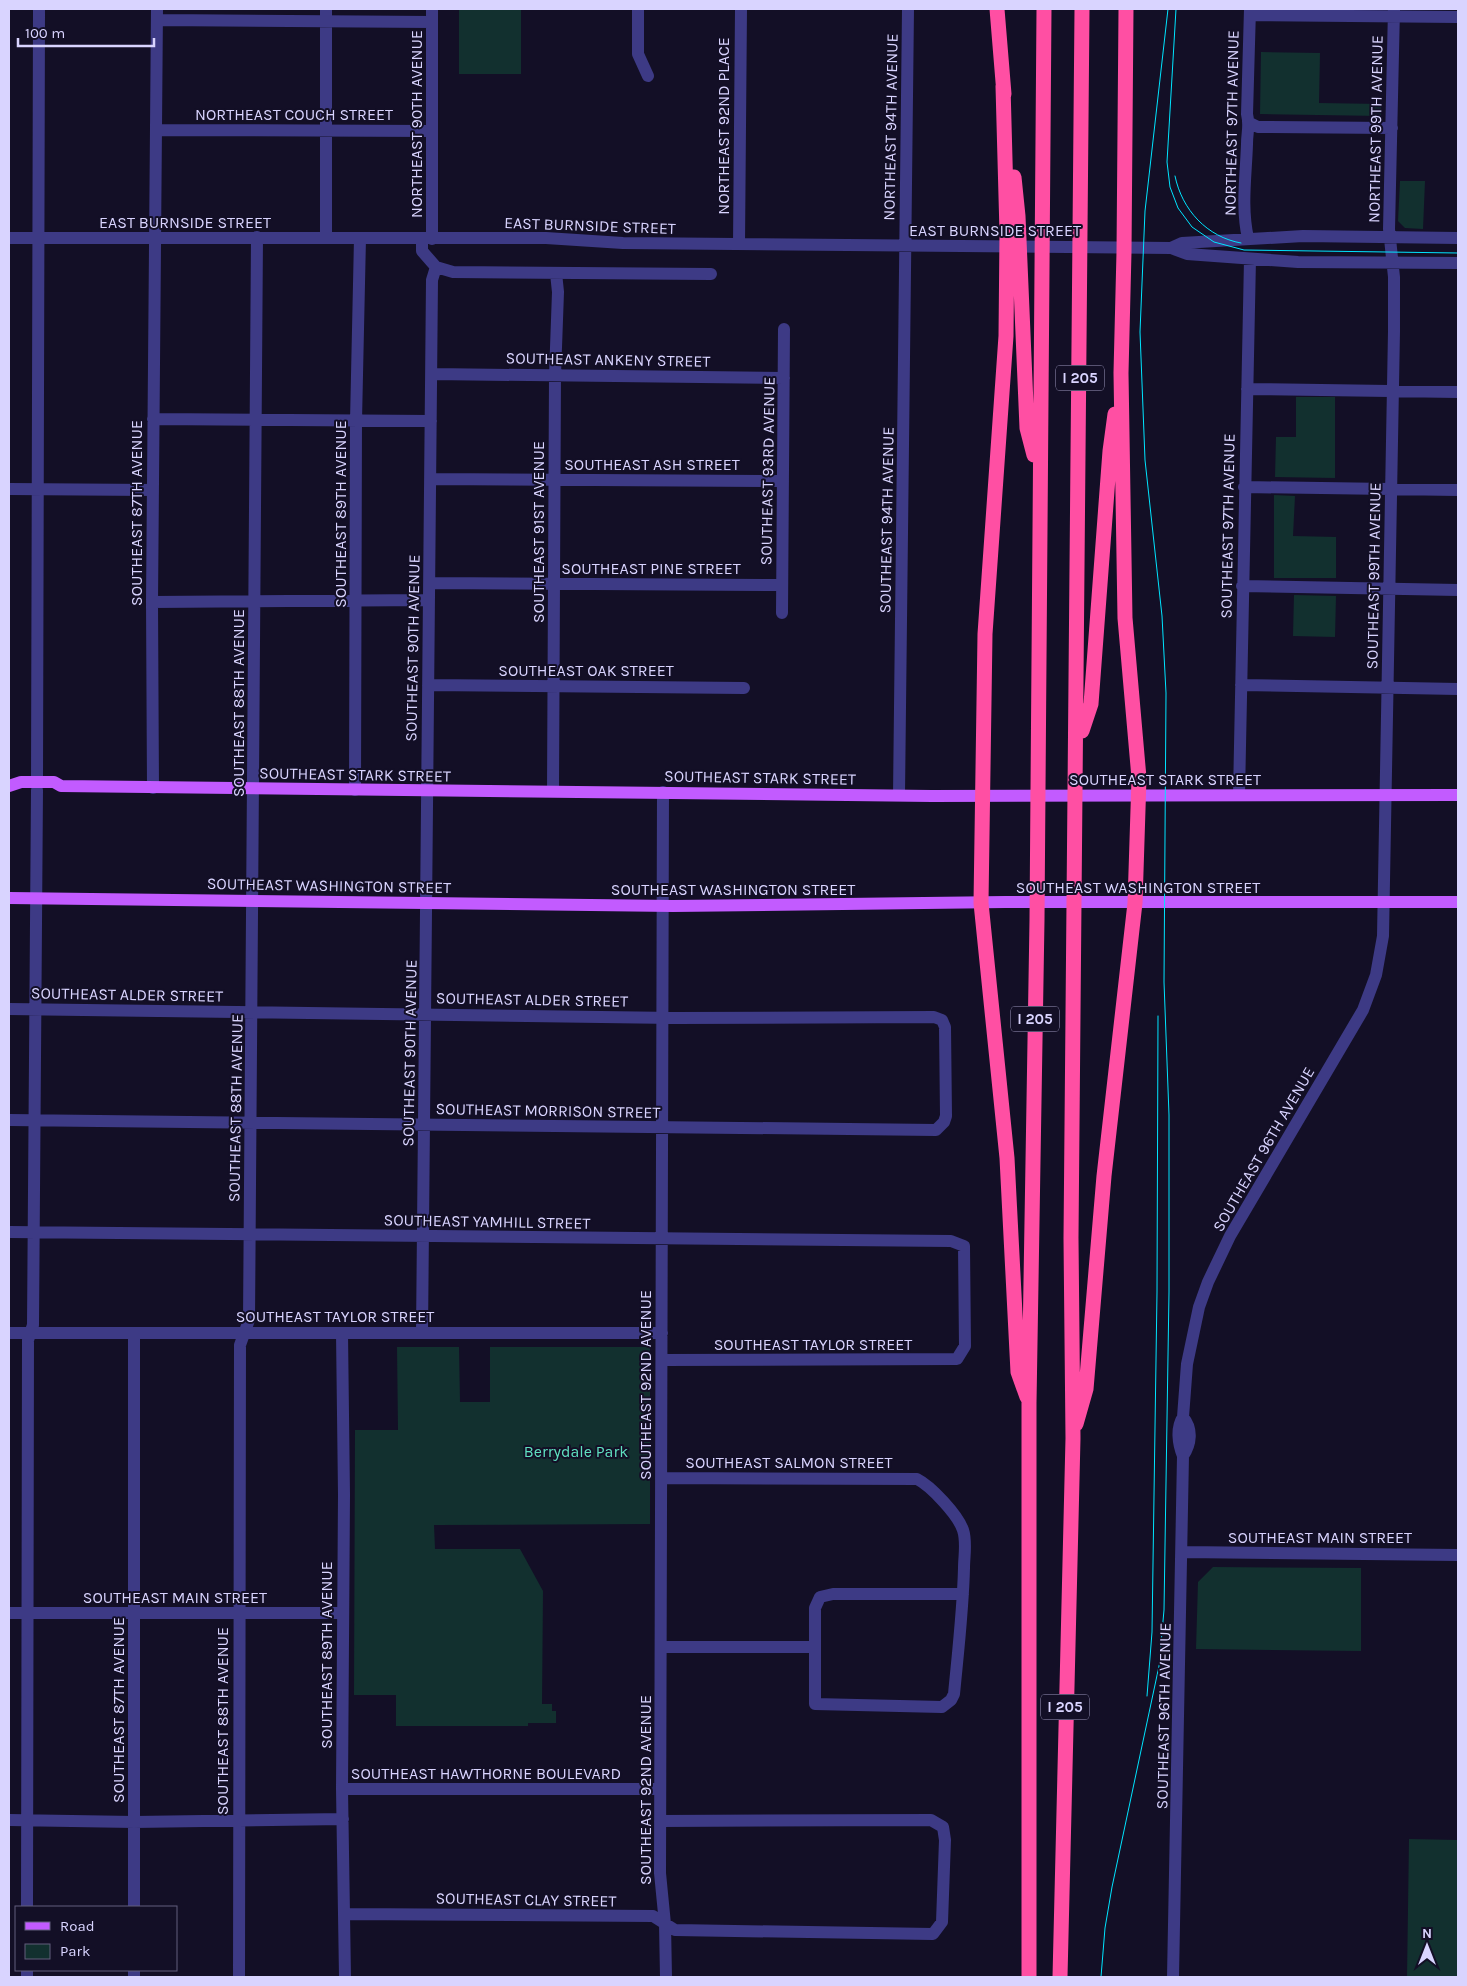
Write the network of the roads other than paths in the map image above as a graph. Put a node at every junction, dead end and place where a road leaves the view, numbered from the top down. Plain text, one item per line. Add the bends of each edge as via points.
1 (39, 9) edge
2 (432, 9) edge
3 (638, 9) edge
4 (740, 9) edge
5 (908, 9) edge
6 (997, 9) edge
7 (1044, 9) edge
8 (1082, 9) edge
9 (1126, 9) edge
10 (1250, 12) edge
11 (1394, 13) edge
12 (157, 14) edge
13 (326, 15) edge
14 (1458, 17) edge
15 (432, 22) junction
16 (648, 76) dead end
17 (1003, 86) junction
18 (1250, 123) junction
19 (1392, 128) junction
20 (157, 130) junction
21 (325, 130) junction
22 (431, 131) junction
23 (257, 237) junction
24 (9, 238) edge
25 (39, 238) junction
26 (155, 238) junction
27 (326, 238) junction
28 (360, 238) junction
29 (1248, 238) junction
30 (1458, 238) edge
31 (428, 239) junction
32 (1390, 243) junction
33 (739, 244) junction
34 (905, 246) junction
35 (1171, 248) junction
36 (1250, 258) junction
37 (1393, 263) junction
38 (1458, 263) edge
39 (436, 267) junction
40 (556, 273) junction
41 (710, 274) dead end
42 (784, 329) dead end
43 (1121, 373) junction
44 (432, 374) junction
45 (555, 375) junction
46 (784, 378) junction
47 (1247, 389) junction
48 (1393, 391) junction
49 (1458, 392) edge
50 (153, 419) junction
51 (255, 420) junction
52 (356, 421) junction
53 (431, 421) junction
54 (1039, 476) junction
55 (431, 479) junction
56 (555, 480) junction
57 (783, 481) junction
58 (1244, 487) junction
59 (9, 489) edge
60 (38, 489) junction
61 (1391, 489) junction
62 (152, 490) junction
63 (1458, 490) edge
64 (430, 583) junction
65 (554, 584) junction
66 (782, 585) junction
67 (1242, 586) junction
68 (1389, 589) junction
69 (1458, 590) edge
70 (428, 600) junction
71 (152, 602) junction
72 (254, 602) junction
73 (356, 602) junction
74 (782, 613) dead end
75 (428, 685) junction
76 (1241, 685) junction
77 (554, 686) junction
78 (744, 688) dead end
79 (1387, 688) junction
80 (1458, 689) edge
81 (1077, 746) junction
82 (11, 786) edge
83 (37, 786) junction
84 (153, 788) junction
85 (254, 789) junction
86 (355, 790) junction
87 (427, 790) junction
88 (553, 792) junction
89 (663, 792) junction
90 (900, 795) junction
91 (1239, 795) junction
92 (1386, 795) junction
93 (1458, 795) edge
94 (982, 796) junction
95 (1137, 796) junction
96 (9, 898) edge
97 (37, 899) junction
98 (253, 901) junction
99 (426, 902) junction
100 (1458, 902) edge
101 (982, 903) junction
102 (1143, 903) junction
103 (1384, 903) junction
104 (662, 906) junction
105 (9, 1009) edge
106 (35, 1009) junction
107 (252, 1012) junction
108 (425, 1014) junction
109 (662, 1016) junction
110 (9, 1120) edge
111 (35, 1121) junction
112 (251, 1122) junction
113 (424, 1125) junction
114 (662, 1128) junction
115 (936, 1130) joint
116 (9, 1232) edge
117 (34, 1232) junction
118 (250, 1234) junction
119 (424, 1236) junction
120 (662, 1239) junction
121 (9, 1333) edge
122 (30, 1333) junction
123 (134, 1333) junction
124 (244, 1333) junction
125 (342, 1333) junction
126 (422, 1333) junction
127 (662, 1333) junction
128 (962, 1354) joint
129 (662, 1360) junction
130 (1029, 1403) junction
131 (1073, 1438) junction
132 (661, 1478) junction
133 (1182, 1552) junction
134 (1458, 1555) edge
135 (963, 1594) junction
136 (27, 1612) junction
137 (9, 1613) edge
138 (134, 1613) junction
139 (342, 1613) junction
140 (238, 1614) junction
141 (661, 1647) junction
142 (814, 1647) junction
143 (342, 1789) junction
144 (660, 1789) junction
145 (343, 1819) junction
146 (9, 1820) edge
147 (239, 1820) junction
148 (27, 1821) junction
149 (660, 1821) junction
150 (134, 1822) junction
151 (27, 1906) edge
152 (134, 1906) edge
153 (345, 1914) junction
154 (665, 1924) junction
155 (239, 1977) edge
156 (345, 1977) edge
157 (666, 1977) edge
158 (1029, 1977) edge
159 (1060, 1977) edge
160 (1173, 1977) edge

1 - 25 street
2 - 15 street, NORTHEAST 90TH AVENUE
3 - 16 street via 638,54
4 - 33 street, NORTHEAST 92ND PLACE
5 - 34 street, NORTHEAST 94TH AVENUE
6 - 17 highway
7 - 54 highway, I 205
8 - 81 highway, I 205
9 - 43 highway
10 - 11 street
10 - 18 street, NORTHEAST 97TH AVENUE via 1247,114
11 - 14 street
11 - 19 street, NORTHEAST 99TH AVENUE
12 - 13 street
12 - 20 street, SOUTHEAST 87TH AVENUE
13 - 15 street
13 - 21 street
15 - 22 street, NORTHEAST 90TH AVENUE
17 - 54 highway via 1018,216 1027,428
17 - 94 highway via 1006,336 989,563
18 - 19 street via 1258,127
18 - 29 street, NORTHEAST 97TH AVENUE via 1245,221
19 - 32 street, NORTHEAST 99TH AVENUE
20 - 21 street, NORTHEAST COUCH STREET
20 - 26 street, SOUTHEAST 87TH AVENUE
21 - 22 street, NORTHEAST COUCH STREET
21 - 27 street
22 - 31 street, NORTHEAST 90TH AVENUE
23 - 26 street, EAST BURNSIDE STREET
23 - 27 street, EAST BURNSIDE STREET
23 - 51 street, SOUTHEAST 88TH AVENUE
24 - 25 street, EAST BURNSIDE STREET
25 - 26 street, EAST BURNSIDE STREET
25 - 60 street
26 - 50 street, SOUTHEAST 87TH AVENUE
27 - 28 street, EAST BURNSIDE STREET
28 - 31 street, EAST BURNSIDE STREET
28 - 52 street, SOUTHEAST 89TH AVENUE
29 - 32 street, EAST BURNSIDE STREET
29 - 35 street, EAST BURNSIDE STREET via 1182,242
30 - 32 street, EAST BURNSIDE STREET
31 - 33 street, EAST BURNSIDE STREET via 546,238 623,243
31 - 39 street via 422,251
32 - 37 street, SOUTHEAST 99TH AVENUE
33 - 34 street, EAST BURNSIDE STREET
34 - 35 street, EAST BURNSIDE STREET
34 - 90 street, SOUTHEAST 94TH AVENUE
35 - 36 street, EAST BURNSIDE STREET via 1187,254
36 - 37 street, EAST BURNSIDE STREET
36 - 47 street, SOUTHEAST 97TH AVENUE
37 - 38 street, EAST BURNSIDE STREET
37 - 48 street, SOUTHEAST 99TH AVENUE
39 - 40 street via 453,272
39 - 44 street, SOUTHEAST 90TH AVENUE via 432,280
40 - 41 street
40 - 45 street, SOUTHEAST 91ST AVENUE
42 - 46 street, SOUTHEAST 93RD AVENUE
43 - 81 highway via 1110,451 1091,704
43 - 95 highway via 1126,618 1139,778
44 - 45 street, SOUTHEAST ANKENY STREET
44 - 53 street, SOUTHEAST 90TH AVENUE
45 - 46 street, SOUTHEAST ANKENY STREET
45 - 56 street, SOUTHEAST 91ST AVENUE
46 - 57 street, SOUTHEAST 93RD AVENUE
47 - 48 street
47 - 58 street, SOUTHEAST 97TH AVENUE
48 - 49 street
48 - 61 street, SOUTHEAST 99TH AVENUE
50 - 51 street
50 - 62 street, SOUTHEAST 87TH AVENUE
51 - 52 street
51 - 72 street, SOUTHEAST 88TH AVENUE
52 - 53 street
52 - 73 street, SOUTHEAST 89TH AVENUE
53 - 55 street, SOUTHEAST 90TH AVENUE
54 - 130 highway, I 205 via 1037,911
55 - 56 street, SOUTHEAST ASH STREET
55 - 64 street, SOUTHEAST 90TH AVENUE
56 - 57 street, SOUTHEAST ASH STREET
56 - 65 street, SOUTHEAST 91ST AVENUE
57 - 66 street, SOUTHEAST 93RD AVENUE
58 - 61 street
58 - 67 street, SOUTHEAST 97TH AVENUE
59 - 60 street
60 - 62 street
60 - 83 street
61 - 63 street
61 - 68 street, SOUTHEAST 99TH AVENUE
62 - 71 street, SOUTHEAST 87TH AVENUE
64 - 65 street, SOUTHEAST PINE STREET
64 - 70 street, SOUTHEAST 90TH AVENUE
65 - 66 street, SOUTHEAST PINE STREET
65 - 77 street, SOUTHEAST 91ST AVENUE
66 - 74 street, SOUTHEAST 93RD AVENUE
67 - 68 street
67 - 76 street, SOUTHEAST 97TH AVENUE
68 - 69 street
68 - 79 street, SOUTHEAST 99TH AVENUE
70 - 73 street
70 - 75 street, SOUTHEAST 90TH AVENUE
71 - 72 street
71 - 84 street, SOUTHEAST 87TH AVENUE
72 - 73 street
72 - 85 street, SOUTHEAST 88TH AVENUE
73 - 86 street, SOUTHEAST 89TH AVENUE
75 - 77 street, SOUTHEAST OAK STREET
75 - 87 street, SOUTHEAST 90TH AVENUE
76 - 79 street
76 - 91 street, SOUTHEAST 97TH AVENUE
77 - 78 street, SOUTHEAST OAK STREET
77 - 88 street, SOUTHEAST 91ST AVENUE
79 - 80 street
79 - 92 street, SOUTHEAST 99TH AVENUE
81 - 131 highway, I 205 via 1071,1238
82 - 83 main road, SOUTHEAST STARK STREET via 21,790
83 - 84 main road, SOUTHEAST STARK STREET via 54,790 61,786
83 - 97 street
84 - 85 main road, SOUTHEAST STARK STREET
85 - 86 main road, SOUTHEAST STARK STREET
85 - 98 street, SOUTHEAST 88TH AVENUE
86 - 87 main road, SOUTHEAST STARK STREET
87 - 88 main road, SOUTHEAST STARK STREET
87 - 99 street, SOUTHEAST 90TH AVENUE
88 - 89 main road, SOUTHEAST STARK STREET
89 - 90 main road, SOUTHEAST STARK STREET
89 - 104 street, SOUTHEAST 92ND AVENUE
90 - 94 main road, SOUTHEAST STARK STREET
91 - 92 main road, SOUTHEAST STARK STREET
91 - 95 main road, SOUTHEAST STARK STREET
92 - 93 main road, SOUTHEAST STARK STREET
92 - 103 street, SOUTHEAST 99TH AVENUE
94 - 95 main road, SOUTHEAST STARK STREET
94 - 101 highway
95 - 102 highway
96 - 97 main road, SOUTHEAST WASHINGTON STREET
97 - 98 main road, SOUTHEAST WASHINGTON STREET
97 - 106 street
98 - 99 main road, SOUTHEAST WASHINGTON STREET
98 - 107 street, SOUTHEAST 88TH AVENUE
99 - 104 main road, SOUTHEAST WASHINGTON STREET
99 - 108 street, SOUTHEAST 90TH AVENUE
100 - 103 main road, SOUTHEAST WASHINGTON STREET
101 - 102 main road, SOUTHEAST WASHINGTON STREET
101 - 104 main road, SOUTHEAST WASHINGTON STREET
101 - 130 highway via 1007,1158 1018,1372
102 - 103 main road, SOUTHEAST WASHINGTON STREET
102 - 131 highway via 1104,1176 1086,1389
103 - 133 street, SOUTHEAST 96TH AVENUE via 1379,957 1363,1010 1230,1236 1208,1282 1187,1364 1184,1417 1189,1424 1189,1446 1183,1456
104 - 109 street, SOUTHEAST 92ND AVENUE
105 - 106 street, SOUTHEAST ALDER STREET
106 - 107 street, SOUTHEAST ALDER STREET
106 - 111 street
107 - 108 street, SOUTHEAST ALDER STREET
107 - 112 street, SOUTHEAST 88TH AVENUE
108 - 109 street, SOUTHEAST ALDER STREET
108 - 113 street, SOUTHEAST 90TH AVENUE
109 - 114 street, SOUTHEAST 92ND AVENUE
109 - 115 street, SOUTHEAST ALDER STREET via 934,1017 942,1020 945,1027 946,1116
110 - 111 street, SOUTHEAST MORRISON STREET
111 - 112 street, SOUTHEAST MORRISON STREET
111 - 117 street
112 - 113 street, SOUTHEAST MORRISON STREET
112 - 118 street, SOUTHEAST 88TH AVENUE
113 - 114 street, SOUTHEAST MORRISON STREET
113 - 119 street, SOUTHEAST 90TH AVENUE
114 - 115 street, SOUTHEAST MORRISON STREET
114 - 120 street, SOUTHEAST 92ND AVENUE
116 - 117 street, SOUTHEAST YAMHILL STREET
117 - 118 street, SOUTHEAST YAMHILL STREET
117 - 122 street via 33,1324
118 - 119 street, SOUTHEAST YAMHILL STREET
118 - 124 street, SOUTHEAST 88TH AVENUE via 249,1320
119 - 120 street, SOUTHEAST YAMHILL STREET
119 - 126 street, SOUTHEAST 90TH AVENUE
120 - 127 street, SOUTHEAST 92ND AVENUE
120 - 128 street, SOUTHEAST YAMHILL STREET via 951,1240 964,1246 965,1346
121 - 122 street, SOUTHEAST TAYLOR STREET
122 - 123 street, SOUTHEAST TAYLOR STREET
122 - 136 street
123 - 124 street, SOUTHEAST TAYLOR STREET
123 - 138 street, SOUTHEAST 87TH AVENUE
124 - 125 street, SOUTHEAST TAYLOR STREET
124 - 140 street, SOUTHEAST 88TH AVENUE via 240,1345
125 - 126 street, SOUTHEAST TAYLOR STREET
125 - 139 street, SOUTHEAST 89TH AVENUE
126 - 127 street, SOUTHEAST TAYLOR STREET
127 - 129 street, SOUTHEAST 92ND AVENUE
128 - 129 street, SOUTHEAST TAYLOR STREET via 958,1359 950,1360
129 - 132 street, SOUTHEAST 92ND AVENUE
130 - 158 highway, I 205
131 - 159 highway, I 205
132 - 135 street, SOUTHEAST SALMON STREET via 917,1479 926,1484 963,1529
132 - 141 street, SOUTHEAST 92ND AVENUE
133 - 134 street, SOUTHEAST MAIN STREET
133 - 160 street, SOUTHEAST 96TH AVENUE
135 - 142 street via 833,1594 820,1597 815,1608
135 - 142 street via 954,1694 946,1705 815,1704
136 - 137 street, SOUTHEAST MAIN STREET
136 - 138 street, SOUTHEAST MAIN STREET
136 - 148 street
138 - 140 street, SOUTHEAST MAIN STREET
138 - 150 street, SOUTHEAST 87TH AVENUE
139 - 140 street, SOUTHEAST MAIN STREET
139 - 143 street, SOUTHEAST 89TH AVENUE
140 - 147 street, SOUTHEAST 88TH AVENUE
141 - 142 street
141 - 144 street, SOUTHEAST 92ND AVENUE
143 - 144 street, SOUTHEAST HAWTHORNE BOULEVARD
143 - 145 street, SOUTHEAST 89TH AVENUE
144 - 149 street, SOUTHEAST 92ND AVENUE
145 - 147 street
145 - 153 street, SOUTHEAST 89TH AVENUE
146 - 148 street
147 - 150 street
147 - 155 street, SOUTHEAST 88TH AVENUE
148 - 150 street
148 - 151 street
149 - 154 street, SOUTHEAST 92ND AVENUE via 660,1881
149 - 154 street, SOUTHEAST CLAY STREET via 931,1820 943,1826 942,1922 933,1934 675,1930
150 - 152 street, SOUTHEAST 87TH AVENUE
153 - 154 street, SOUTHEAST CLAY STREET via 653,1916
153 - 156 street, SOUTHEAST 89TH AVENUE
154 - 157 street, SOUTHEAST 92ND AVENUE

